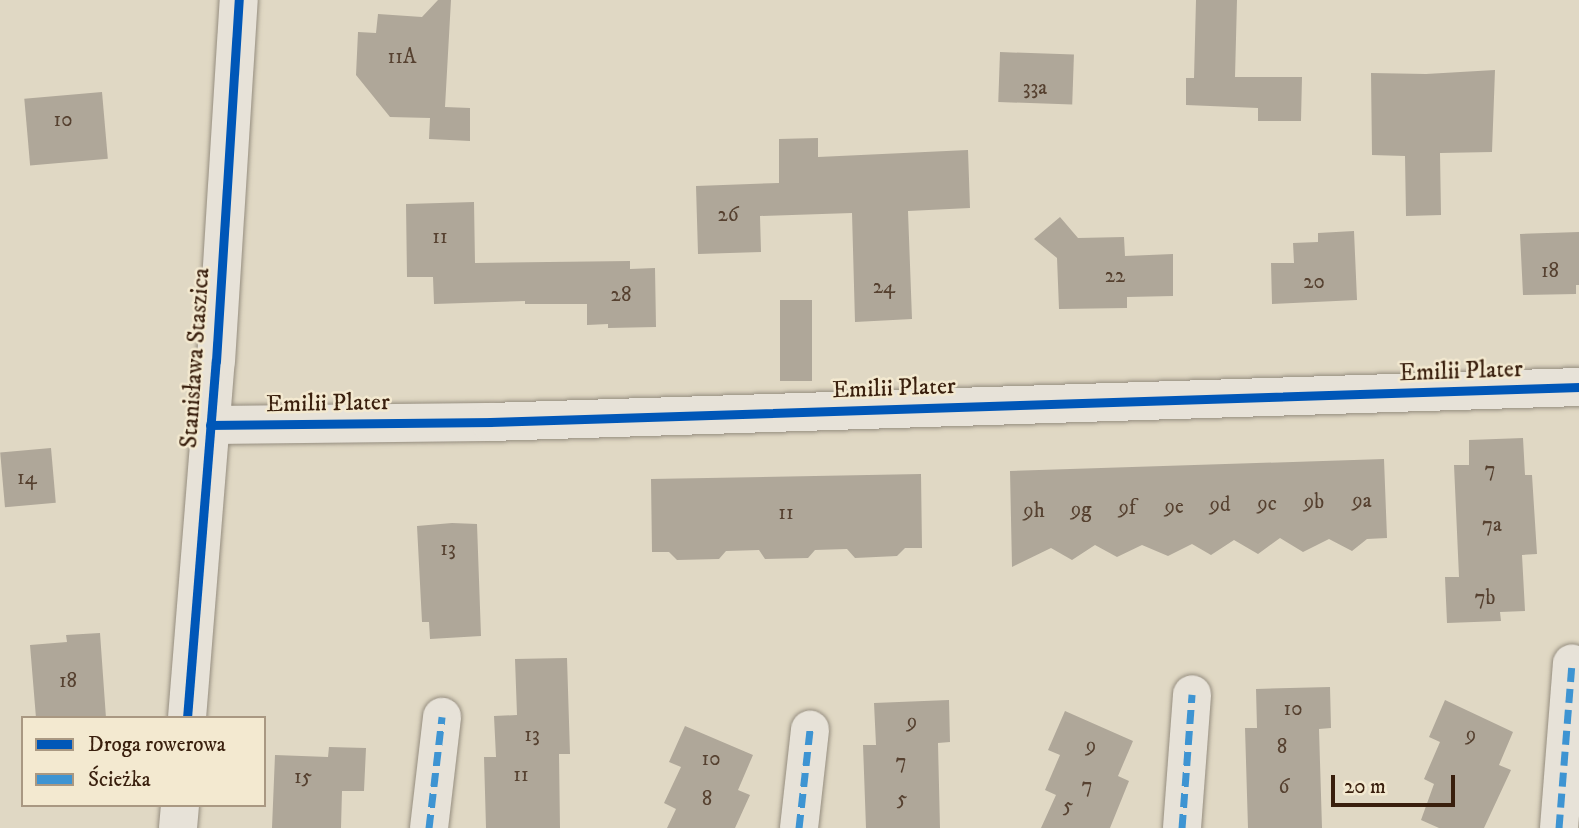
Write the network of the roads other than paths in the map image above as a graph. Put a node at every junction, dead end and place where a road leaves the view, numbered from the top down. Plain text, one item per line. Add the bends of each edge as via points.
1 (239, 0) edge
2 (1579, 387) edge
3 (211, 425) junction
4 (1572, 664) dead end
5 (1192, 694) dead end
6 (187, 716) edge
7 (442, 718) dead end
8 (810, 730) dead end
9 (180, 807) edge
10 (178, 828) edge
11 (429, 828) edge
12 (799, 828) edge
13 (1182, 828) edge
14 (1559, 828) edge

1 - 3 street, Stanisława Staszica
2 - 3 street, Emilii Plater via 490,422
3 - 6 street, Stanisława Staszica
4 - 14 street
5 - 13 street
7 - 11 street
8 - 12 street
9 - 10 street

